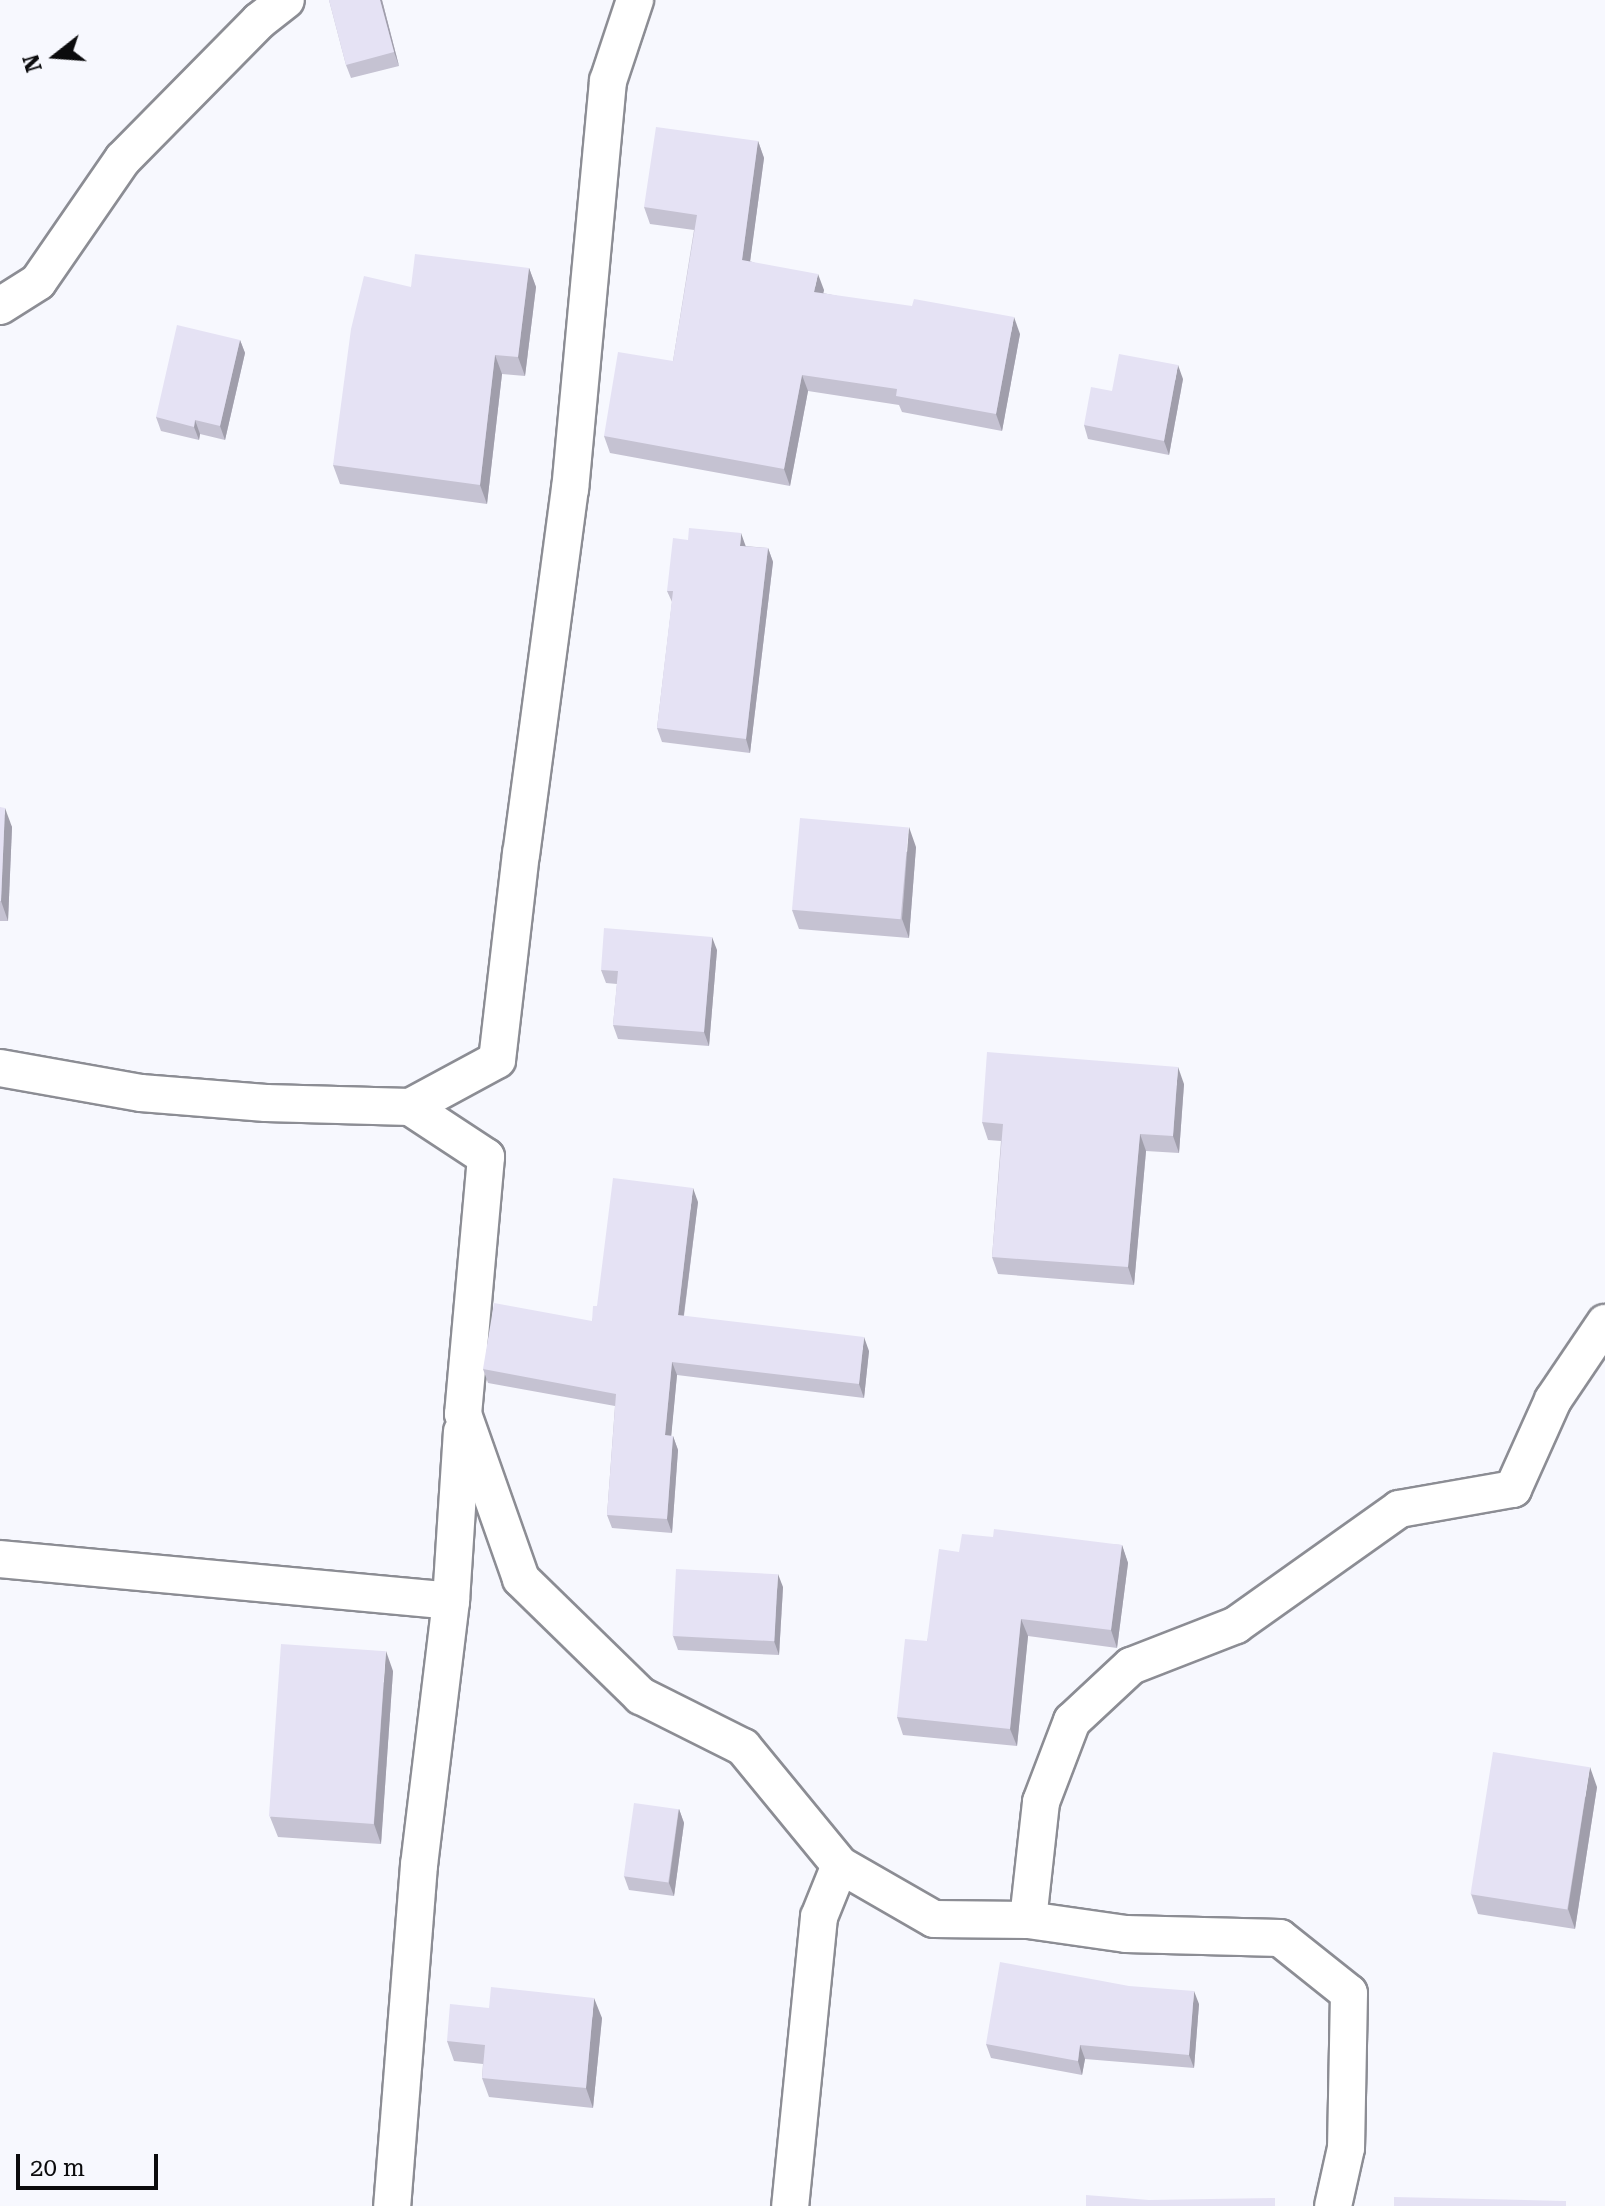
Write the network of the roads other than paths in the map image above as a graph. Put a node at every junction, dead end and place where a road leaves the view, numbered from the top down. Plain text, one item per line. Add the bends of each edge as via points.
1 (286, 0) edge
2 (635, 0) edge
3 (0, 306) edge
4 (0, 1068) edge
5 (410, 1107) junction
6 (1605, 1323) edge
7 (463, 1414) junction
8 (0, 1559) edge
9 (451, 1601) junction
10 (840, 1865) junction
11 (1028, 1920) junction
12 (392, 2206) edge
13 (790, 2206) edge
14 (1333, 2206) edge

1 - 3 street via 123,159 38,282
2 - 5 street via 608,81 570,488 497,1060
4 - 5 street via 141,1093
5 - 7 street via 486,1157
6 - 11 street via 1553,1400 1513,1489 1399,1509 1236,1625 1131,1666 1072,1721 1041,1802
7 - 9 street
7 - 10 street via 521,1579 641,1696 743,1747
8 - 9 street
9 - 12 street via 419,1865
10 - 11 street via 934,1919
10 - 13 street via 819,1917
11 - 14 street via 1126,1934 1280,1938 1349,1993 1346,2148

